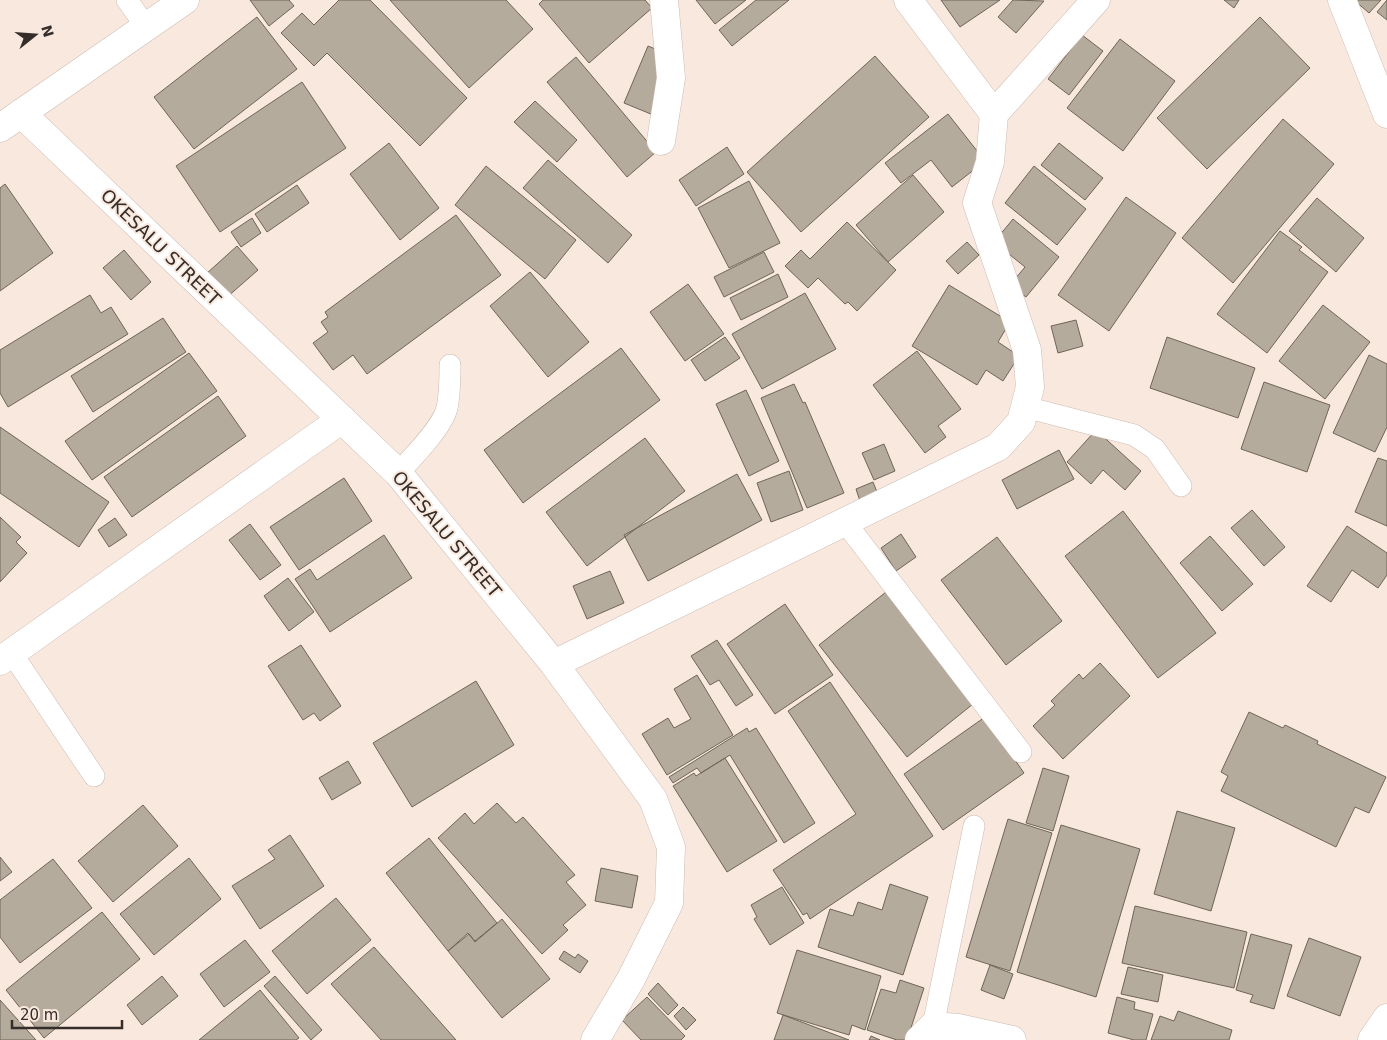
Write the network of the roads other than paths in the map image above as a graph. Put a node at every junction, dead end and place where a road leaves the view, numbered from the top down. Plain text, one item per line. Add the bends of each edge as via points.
1 (127, 0) edge
2 (185, 0) edge
3 (664, 0) edge
4 (908, 0) edge
5 (1096, 0) edge
6 (1342, 0) edge
7 (146, 27) junction
8 (994, 114) junction
9 (1387, 114) edge
10 (10, 120) edge
11 (661, 141) dead end
12 (450, 365) dead end
13 (1025, 407) junction
14 (342, 419) junction
15 (398, 473) junction
16 (1181, 486) dead end
17 (845, 522) junction
18 (5, 656) edge
19 (554, 664) junction
20 (1021, 752) dead end
21 (94, 776) dead end
22 (974, 826) dead end
23 (1387, 1018) edge
24 (926, 1033) edge
25 (595, 1040) edge
26 (1012, 1040) edge
27 (1372, 1040) edge

1 - 7 lane
2 - 7 street
3 - 11 street via 671,78
4 - 8 street
5 - 8 street
6 - 9 street
7 - 10 street
8 - 13 street via 990,162 977,204 1026,350 1030,387
10 - 14 street, OKESALU STREET
12 - 15 lane via 443,419
13 - 16 lane via 1134,435 1155,450
13 - 17 street via 1021,422 998,447
14 - 15 street, OKESALU STREET
14 - 18 street
15 - 19 street, OKESALU STREET
17 - 19 street
17 - 20 lane
18 - 21 lane
19 - 25 street, OKESALU STREET via 653,799 671,847 670,903
22 - 24 lane
23 - 27 street
24 - 26 street via 958,1028

